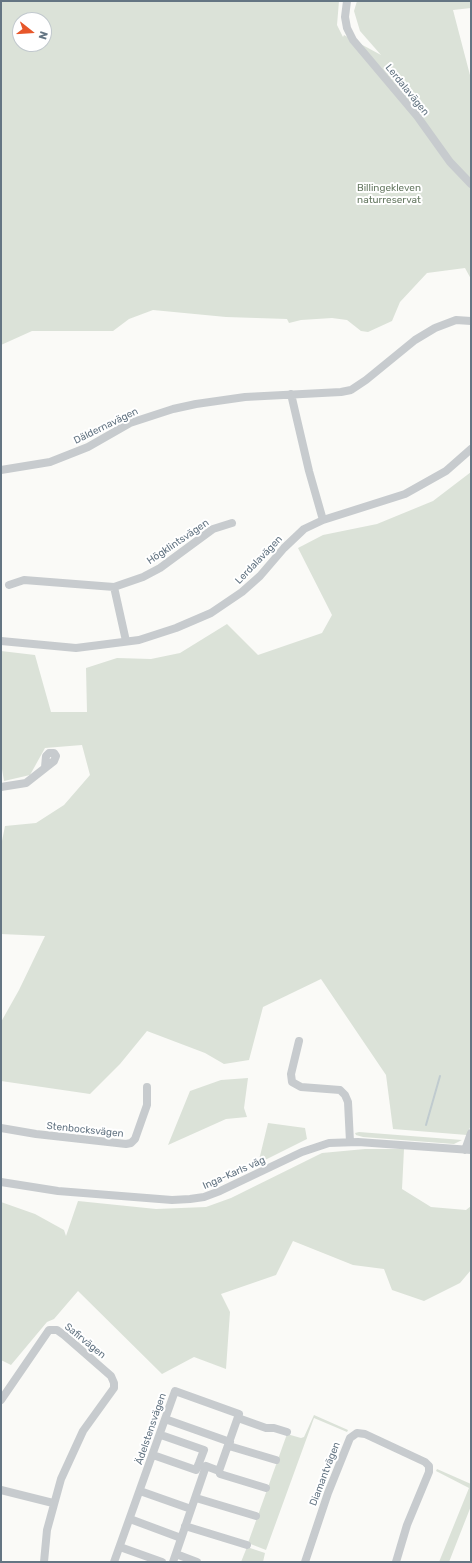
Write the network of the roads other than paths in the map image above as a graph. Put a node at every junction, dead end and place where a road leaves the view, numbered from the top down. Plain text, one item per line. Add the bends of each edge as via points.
1 (347, 1) edge
2 (471, 184) edge
3 (471, 321) edge
4 (291, 394) junction
5 (471, 449) edge
6 (1, 470) edge
7 (324, 520) junction
8 (232, 523) dead end
9 (9, 585) dead end
10 (114, 587) junction
11 (1, 641) edge
12 (126, 641) junction
13 (45, 767) dead end
14 (1, 787) edge
15 (299, 1041) dead end
16 (147, 1087) dead end
17 (1, 1128) edge
18 (471, 1133) edge
19 (350, 1142) junction
20 (468, 1150) edge
21 (1, 1182) edge
22 (1, 1400) edge
23 (238, 1418) junction
24 (165, 1419) junction
25 (287, 1432) dead end
26 (161, 1435) junction
27 (229, 1444) junction
28 (153, 1455) junction
29 (276, 1460) dead end
30 (203, 1464) junction
31 (219, 1471) junction
32 (266, 1488) dead end
33 (1, 1490) edge
34 (140, 1491) junction
35 (196, 1498) junction
36 (53, 1503) junction
37 (191, 1509) junction
38 (256, 1516) dead end
39 (130, 1519) junction
40 (185, 1526) junction
41 (181, 1538) junction
42 (247, 1545) dead end
43 (120, 1547) junction
44 (174, 1558) edge
45 (44, 1562) edge
46 (114, 1562) edge
47 (162, 1562) edge
48 (197, 1562) edge
49 (305, 1562) edge
50 (396, 1562) edge

1 - 2 street, Lerdalavägen via 345,17 347,28 354,40 417,116 450,162
3 - 4 street, Däldernavägen via 456,320 434,328 352,390
4 - 6 street, Däldernavägen via 222,400 172,409 130,423 88,447 50,462
4 - 7 street via 308,471
5 - 7 street, Lerdalavägen via 446,471 406,494
7 - 12 street, Lerdalavägen via 304,530 284,548 260,576 211,613 176,628 138,640
8 - 10 street, Högklintsvägen via 213,529 160,568
9 - 10 street, Högklintsvägen via 24,580
10 - 12 street
11 - 12 street, Lerdalavägen via 76,648
13 - 14 street via 26,783
15 - 19 street via 291,1074 292,1082 301,1087 340,1090 345,1095 348,1102
16 - 17 street, Stenbocksvägen via 147,1105 135,1139 131,1143
18 - 20 street
19 - 20 street, Inga-Karls väg
19 - 21 street, Inga-Karls väg via 329,1143 302,1152 220,1191 190,1199 172,1200 58,1191
22 - 36 street, Safirvägen via 49,1330 57,1330 64,1335 112,1376 114,1388 83,1431 70,1456
23 - 24 street, Ädelstensvägen via 239,1414 175,1391
23 - 25 street
23 - 27 street
24 - 26 street, Ädelstensvägen
24 - 27 street
26 - 28 street, Ädelstensvägen
26 - 30 street via 204,1450
27 - 29 street
27 - 31 street
28 - 30 street via 196,1470
28 - 34 street, Ädelstensvägen
30 - 31 street
30 - 35 street
31 - 32 street via 220,1474
33 - 36 street
34 - 37 street
34 - 39 street, Ädelstensvägen
35 - 37 street
35 - 38 street
36 - 45 street
37 - 40 street
39 - 41 street
39 - 43 street, Ädelstensvägen
40 - 41 street
40 - 42 street
41 - 44 street
43 - 46 street, Ädelstensvägen
43 - 47 street
44 - 48 street
49 - 50 street, Diamantvägen via 350,1438 358,1433 365,1434 429,1466 430,1472 407,1525

